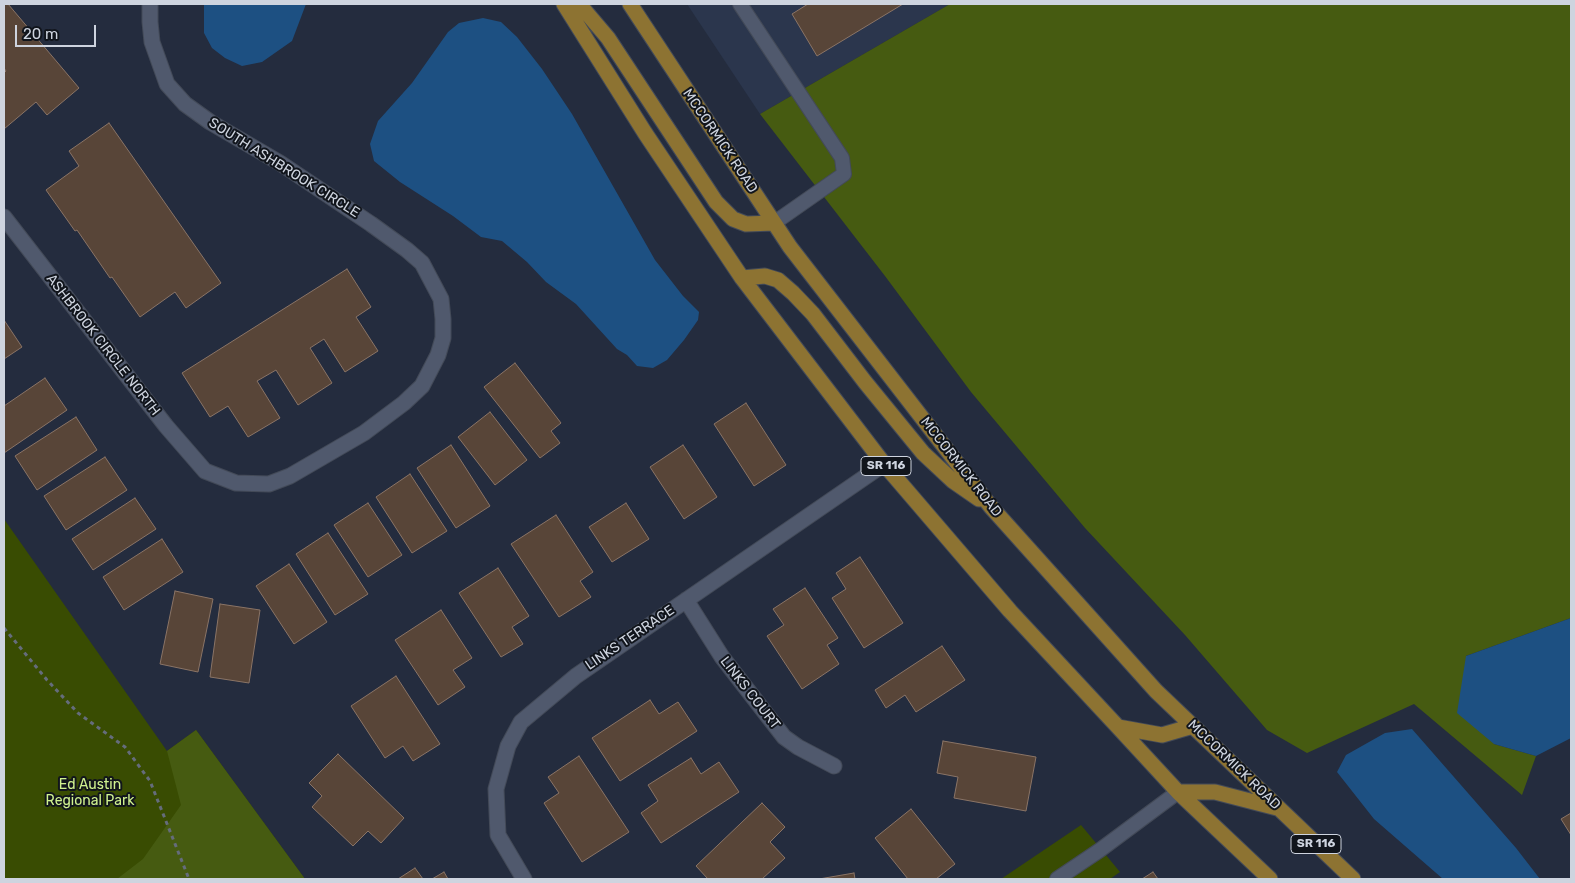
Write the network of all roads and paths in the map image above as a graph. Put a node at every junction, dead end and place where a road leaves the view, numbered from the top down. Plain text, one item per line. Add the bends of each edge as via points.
1 (150, 4) edge
2 (564, 4) edge
3 (579, 4) edge
4 (630, 4) edge
5 (740, 4) edge
6 (4, 217) edge
7 (774, 223) junction
8 (742, 278) junction
9 (884, 464) junction
10 (205, 471) joint
11 (991, 506) junction
12 (686, 600) junction
13 (4, 628) edge
14 (1193, 726) junction
15 (1118, 727) junction
16 (834, 766) dead end
17 (1178, 792) junction
18 (1278, 808) junction
19 (189, 879) edge
20 (524, 879) edge
21 (1057, 879) edge
22 (1270, 879) edge
23 (1353, 879) edge

1 - 10 street, SOUTH ASHBROOK CIRCLE via 152,42 166,84 185,104 210,122 280,163 407,250 422,263 441,299 444,319 438,355 422,386 404,404 364,433 290,476 269,484 236,483
2 - 8 main road, SR 116
3 - 7 main road via 608,38 716,202 733,219 746,224
4 - 7 main road, MCCORMICK ROAD / SR 116
5 - 7 lane via 842,158 844,174
6 - 10 street, ASHBROOK CIRCLE NORTH via 166,426
7 - 11 main road, MCCORMICK ROAD / SR 116
8 - 9 main road, SR 116
8 - 11 main road via 765,276 778,280 793,293 923,453 952,480
9 - 12 street, LINKS TERRACE
9 - 15 main road, SR 116 via 1010,611
11 - 14 main road, MCCORMICK ROAD / SR 116 via 1156,691
12 - 16 street, LINKS COURT via 722,657 784,737
12 - 20 street, LINKS TERRACE via 576,676 521,722 508,746 496,790 498,835
13 - 19 path via 78,713 125,747 150,781
14 - 15 main road via 1162,735
14 - 18 main road, MCCORMICK ROAD / SR 116
15 - 17 main road, SR 116
17 - 18 main road via 1215,792
17 - 21 lane
17 - 22 main road, SR 116
18 - 23 main road, MCCORMICK ROAD / SR 116

